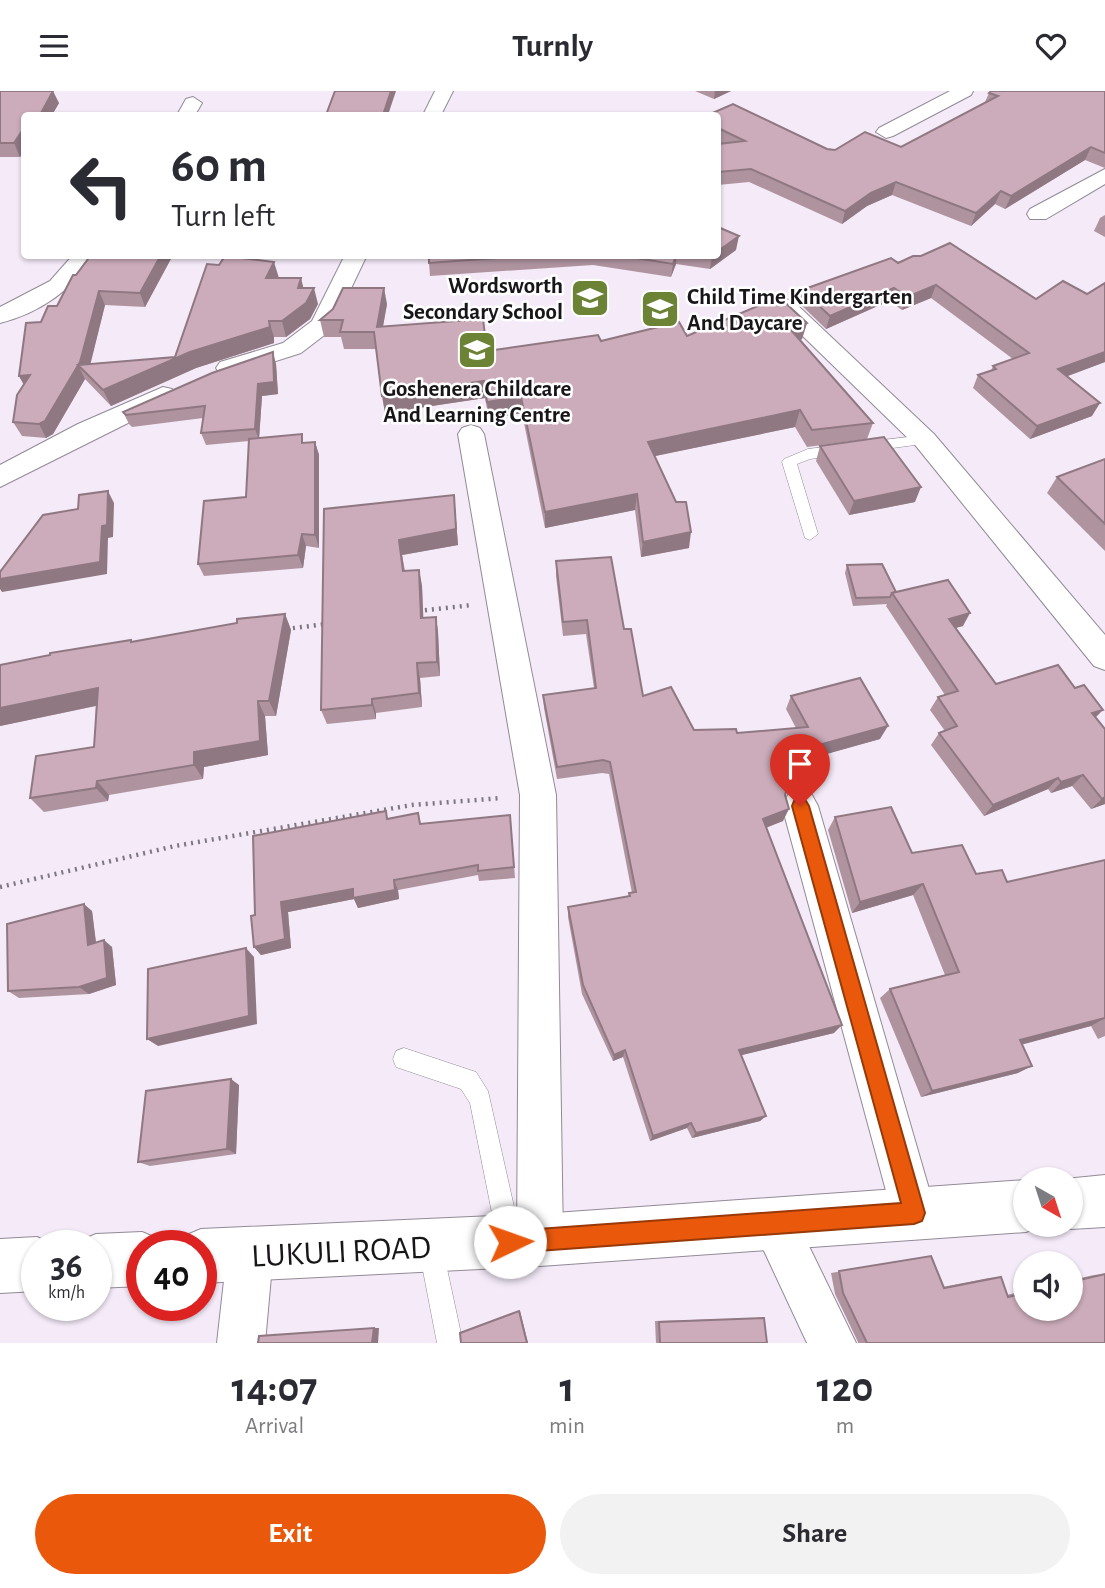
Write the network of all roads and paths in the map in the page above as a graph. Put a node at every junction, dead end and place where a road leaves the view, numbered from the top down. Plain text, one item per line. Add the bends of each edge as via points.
1 (444, 91) edge
2 (964, 91) edge
3 (434, 112) edge
4 (887, 132) dead end
5 (1105, 175) edge
6 (1038, 214) dead end
7 (82, 259) edge
8 (354, 259) edge
9 (785, 306) edge
10 (0, 316) edge
11 (206, 376) edge
12 (183, 387) edge
13 (471, 434) dead end
14 (925, 440) junction
15 (0, 477) edge
16 (810, 534) dead end
17 (500, 602) junction
18 (413, 612) edge
19 (328, 624) edge
20 (275, 630) edge
21 (1105, 657) edge
22 (538, 795) junction
23 (800, 806) dead end
24 (0, 887) edge
25 (404, 1059) dead end
26 (1105, 1201) edge
27 (1083, 1202) edge
28 (1013, 1207) edge
29 (914, 1213) junction
30 (774, 1223) junction
31 (525, 1241) junction
32 (430, 1245) junction
33 (226, 1255) edge
34 (21, 1265) edge
35 (0, 1266) edge
36 (241, 1343) edge
37 (450, 1343) edge
38 (832, 1343) edge

1 - 3 street
2 - 4 street
5 - 6 street
7 - 10 street via 54,292
8 - 11 street via 331,311 303,341
9 - 14 street
12 - 15 street
13 - 17 street
14 - 16 lane via 808,454 789,462
14 - 21 street
17 - 18 path
17 - 22 street
19 - 20 path
22 - 24 path via 412,805 175,846
22 - 31 street
23 - 29 street
25 - 31 lane via 468,1080 480,1099
26 - 27 street
28 - 29 street, LUKULI ROAD
29 - 30 street, LUKULI ROAD
30 - 31 street, LUKULI ROAD
30 - 38 street
31 - 32 street, LUKULI ROAD
32 - 33 street, LUKULI ROAD
32 - 37 lane
33 - 36 street
34 - 35 street

